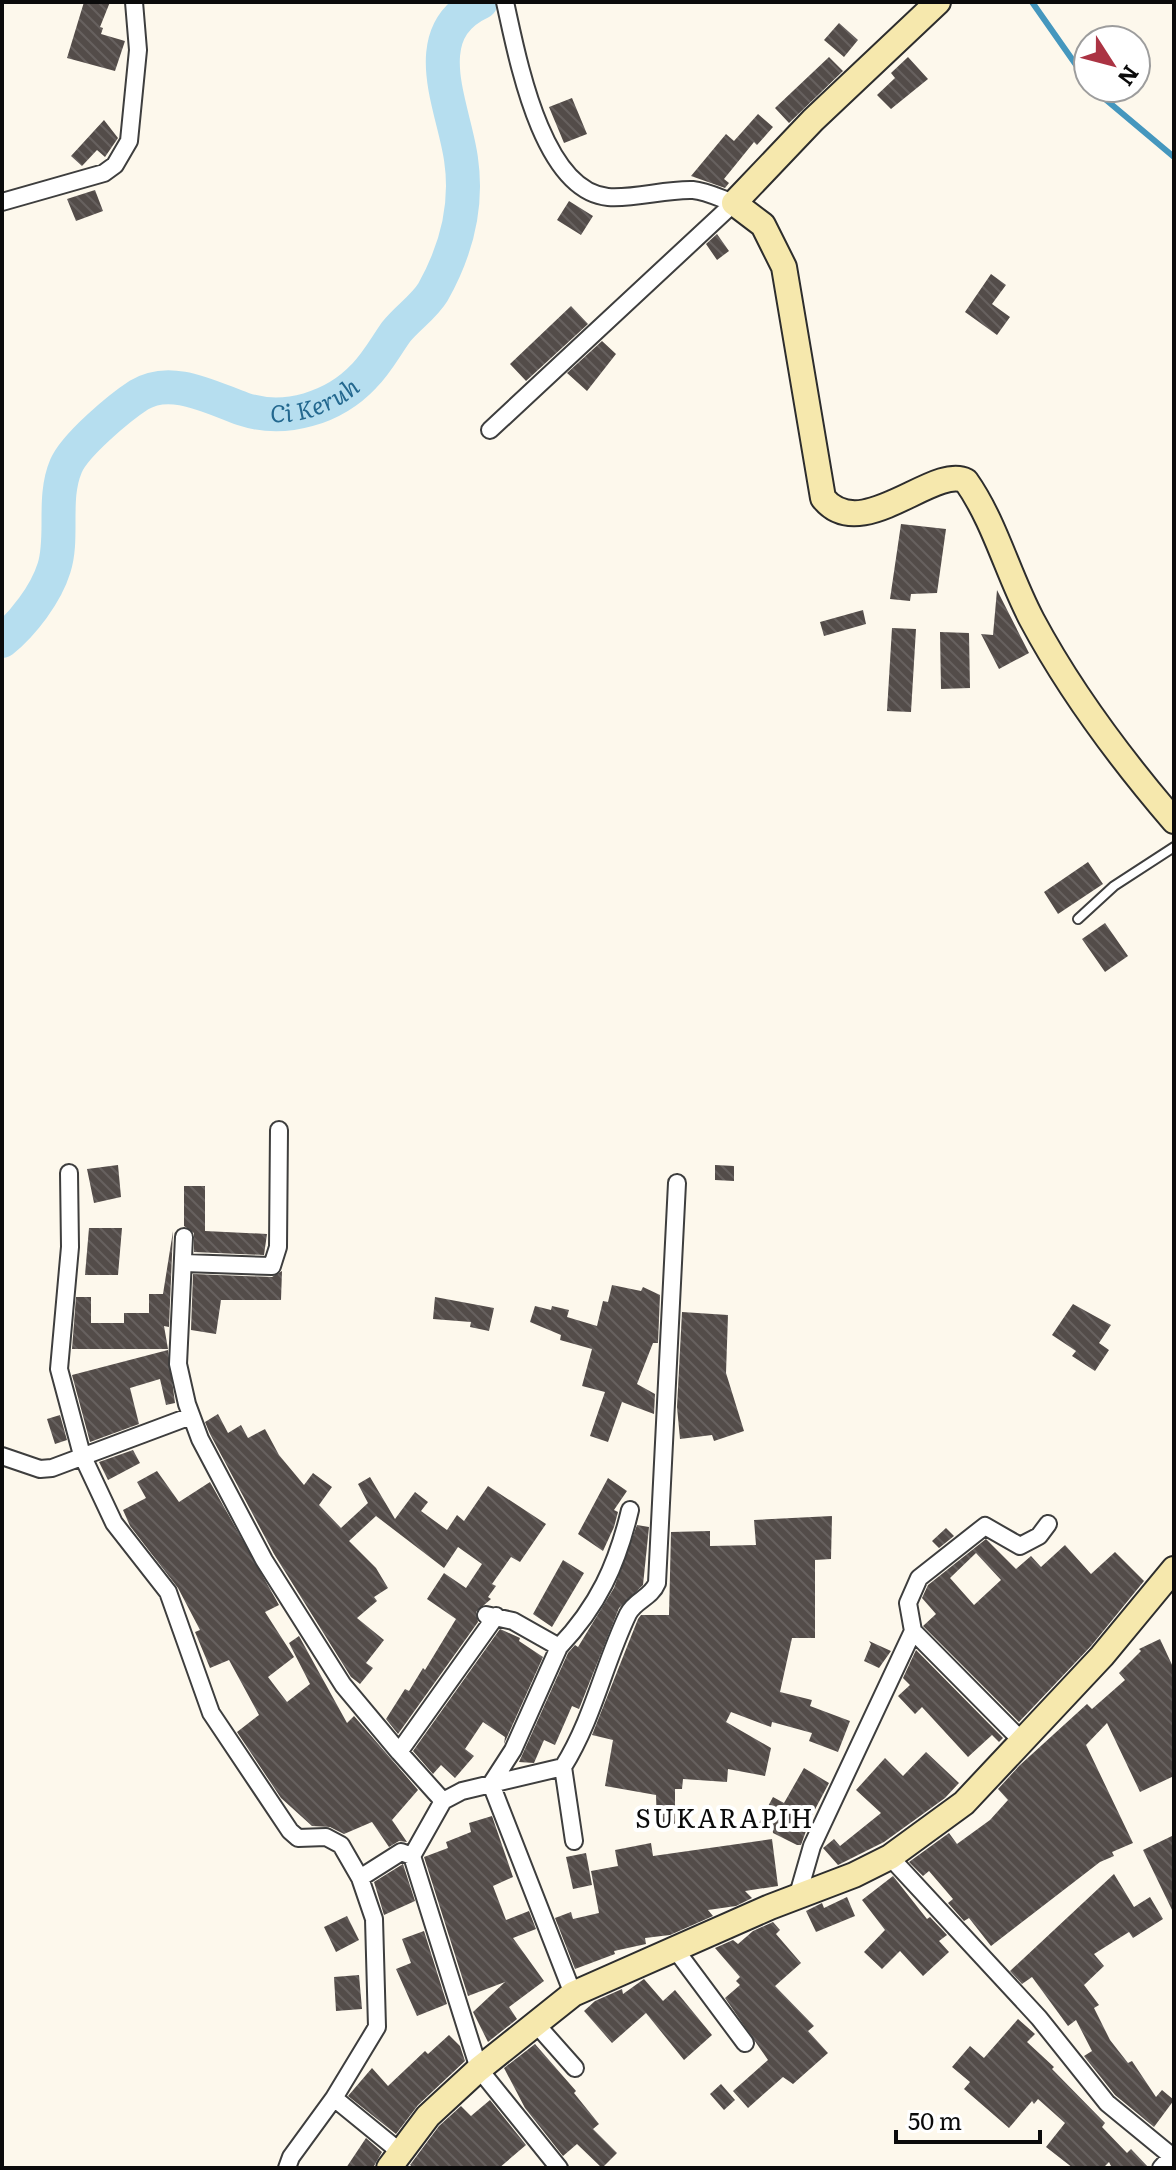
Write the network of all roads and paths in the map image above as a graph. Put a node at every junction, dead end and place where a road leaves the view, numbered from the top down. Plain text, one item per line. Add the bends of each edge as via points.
1 (134, 2) edge
2 (505, 2) edge
3 (938, 2) edge
4 (2, 202) edge
5 (734, 203) junction
6 (490, 430) dead end
7 (1174, 821) edge
8 (1174, 847) edge
9 (1078, 919) dead end
10 (279, 1130) dead end
11 (69, 1173) dead end
12 (677, 1183) dead end
13 (184, 1237) dead end
14 (184, 1263) junction
15 (191, 1416) junction
16 (82, 1455) junction
17 (2, 1456) edge
18 (630, 1510) dead end
19 (1048, 1524) dead end
20 (1174, 1569) edge
21 (913, 1631) junction
22 (559, 1647) junction
23 (1021, 1740) junction
24 (399, 1752) junction
25 (563, 1767) junction
26 (491, 1784) junction
27 (443, 1801) junction
28 (574, 1841) dead end
29 (412, 1856) junction
30 (890, 1857) junction
31 (360, 1878) junction
32 (797, 1898) junction
33 (675, 1949) junction
34 (573, 1994) junction
35 (536, 2024) junction
36 (745, 2043) dead end
37 (575, 2068) dead end
38 (479, 2069) junction
39 (334, 2098) junction
40 (394, 2159) edge
41 (1169, 2161) edge
42 (287, 2168) edge
43 (559, 2168) edge

1 - 4 street via 138,50 129,141 123,153 104,173
2 - 5 street via 545,141 585,189 607,197 695,190
3 - 5 street
5 - 6 street
5 - 7 street via 763,225 784,267 823,498 833,510 855,513 898,503 948,478 966,481 1062,673 1113,749
8 - 9 lane via 1114,886
10 - 14 street via 279,1235 272,1266
11 - 16 street via 70,1247 59,1369
12 - 25 street via 657,1583 629,1612
13 - 14 street
14 - 15 street via 178,1364
15 - 16 street
15 - 24 street via 215,1473 264,1560 343,1685
16 - 17 street via 40,1469
16 - 31 street via 114,1523 168,1592 211,1713 290,1831 298,1838 326,1837 341,1845
18 - 22 street via 607,1584
19 - 21 street via 1020,1546 985,1526 919,1578 908,1603
20 - 23 street via 1102,1656
21 - 23 street
21 - 32 street via 812,1846
22 - 24 street via 491,1615
22 - 26 street via 513,1750
23 - 30 street via 1012,1756 964,1803
24 - 27 street
25 - 26 street
25 - 28 street
26 - 27 street
26 - 34 street
27 - 29 street
29 - 31 street via 401,1852
29 - 38 street
30 - 32 street
30 - 41 street via 1039,2018 1107,2103
31 - 39 street via 374,1919 377,2027
32 - 33 street
33 - 34 street
33 - 36 street
34 - 35 street
35 - 37 street
35 - 38 street
38 - 40 street via 428,2116
38 - 43 street
39 - 40 street
39 - 42 street

